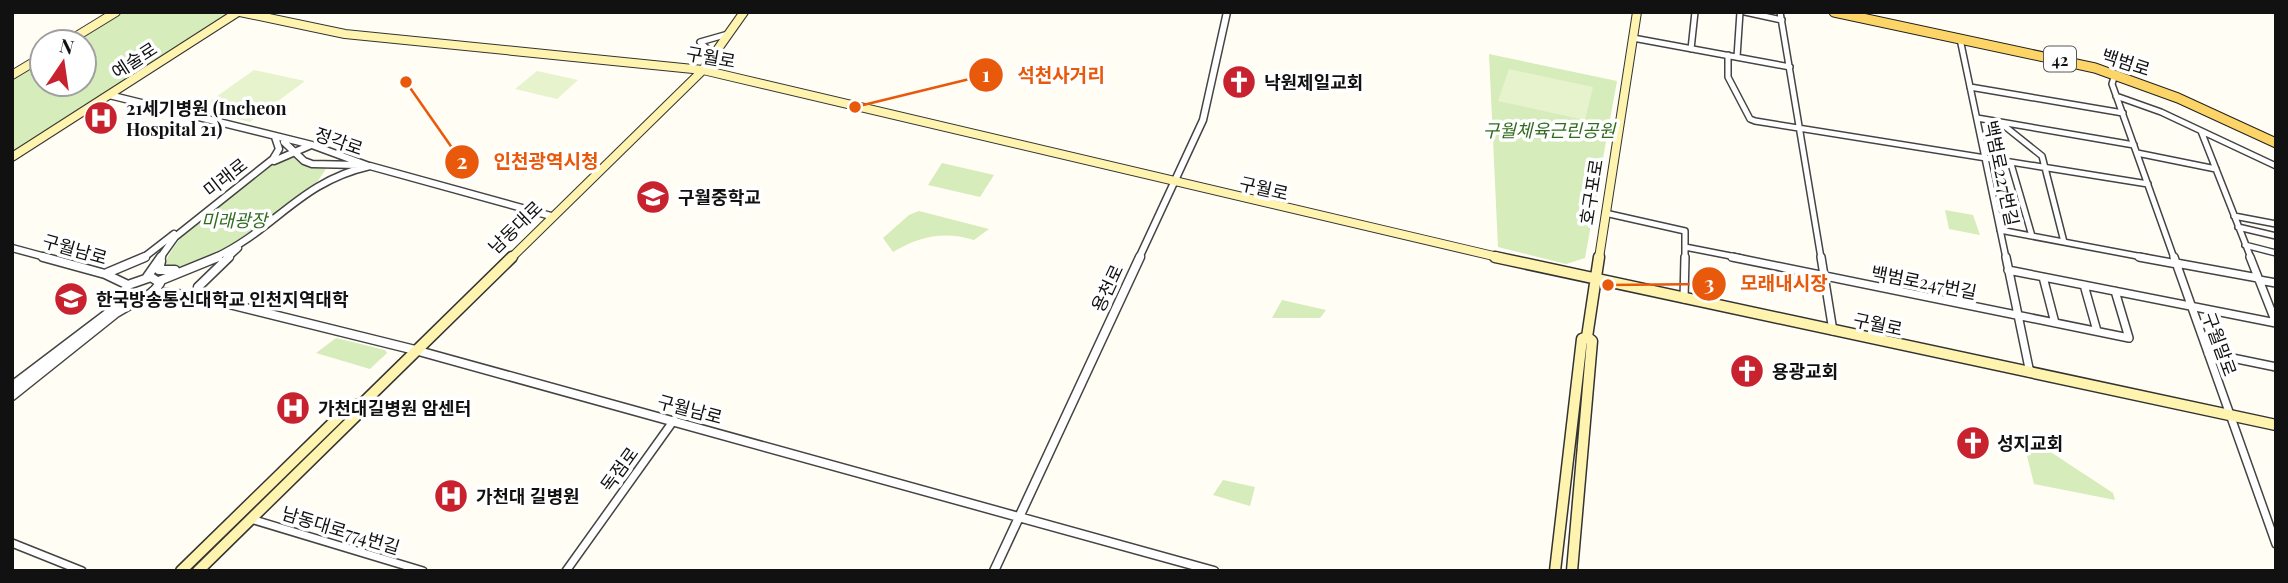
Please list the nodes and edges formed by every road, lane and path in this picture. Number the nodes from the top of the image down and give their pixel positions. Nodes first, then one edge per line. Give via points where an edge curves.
1 (116, 12) edge
2 (239, 12) edge
3 (744, 12) edge
4 (1227, 12) edge
5 (1637, 12) edge
6 (1695, 12) edge
7 (1743, 12) edge
8 (1780, 12) edge
9 (1834, 12) edge
10 (1782, 20) junction
11 (90, 28) edge
12 (730, 33) junction
13 (1633, 38) junction
14 (1960, 38) junction
15 (1691, 48) junction
16 (713, 55) junction
17 (1728, 55) junction
18 (1737, 57) junction
19 (28, 65) edge
20 (1790, 67) junction
21 (704, 69) junction
22 (2115, 74) junction
23 (12, 75) edge
24 (1970, 87) junction
25 (109, 95) junction
26 (2116, 96) junction
27 (2123, 113) junction
28 (1977, 118) junction
29 (2000, 122) junction
30 (1800, 128) junction
31 (2201, 131) junction
32 (275, 137) junction
33 (2276, 143) edge
34 (312, 145) junction
35 (2134, 145) junction
36 (295, 151) junction
37 (334, 152) junction
38 (2137, 153) junction
39 (12, 157) edge
40 (1985, 159) junction
41 (330, 163) junction
42 (267, 164) junction
43 (2011, 164) junction
44 (370, 166) junction
45 (2276, 166) edge
46 (2216, 169) junction
47 (2046, 170) junction
48 (1172, 183) junction
49 (315, 184) junction
50 (2148, 184) junction
51 (1605, 213) junction
52 (551, 216) junction
53 (2235, 218) junction
54 (2276, 223) edge
55 (187, 227) junction
56 (2238, 227) junction
57 (2000, 230) junction
58 (2032, 236) junction
59 (2276, 236) edge
60 (2064, 242) junction
61 (243, 243) junction
62 (2245, 245) junction
63 (1685, 247) junction
64 (12, 248) edge
65 (2276, 253) edge
66 (162, 255) junction
67 (2176, 264) junction
68 (193, 267) junction
69 (2008, 270) junction
70 (105, 274) junction
71 (2043, 276) junction
72 (147, 277) junction
73 (1824, 277) junction
74 (2259, 279) junction
75 (1594, 280) junction
76 (159, 281) junction
77 (2276, 283) edge
78 (128, 285) junction
79 (2084, 285) junction
80 (2115, 291) junction
81 (154, 292) junction
82 (122, 296) junction
83 (197, 296) junction
84 (140, 299) junction
85 (1684, 299) junction
86 (2192, 306) junction
87 (2018, 314) junction
88 (2055, 323) junction
89 (2276, 323) edge
90 (1833, 331) junction
91 (2097, 331) junction
92 (1587, 337) junction
93 (415, 350) junction
94 (2208, 353) junction
95 (2276, 367) edge
96 (2030, 373) junction
97 (12, 386) edge
98 (12, 396) edge
99 (364, 402) junction
100 (2231, 415) junction
101 (674, 421) junction
102 (2276, 425) edge
103 (1020, 515) junction
104 (251, 519) junction
105 (12, 543) edge
106 (2276, 544) edge
107 (82, 571) edge
108 (181, 571) edge
109 (198, 571) edge
110 (423, 571) edge
111 (566, 571) edge
112 (994, 571) edge
113 (1214, 571) edge
114 (1555, 571) edge
115 (1572, 571) edge

1 - 11 main road
2 - 21 main road, 구월로 via 345,34
2 - 25 main road, 예술로
3 - 12 main road, 남동대로
4 - 48 street, 용천로 via 1203,120
5 - 13 main road, 호구포로
6 - 15 street
7 - 10 street
7 - 18 street
8 - 10 street
9 - 14 main road, 백범로 / 42
10 - 20 street
12 - 16 main road, 남동대로
12 - 16 street via 700,42
13 - 15 street
13 - 51 main road, 호구포로
14 - 22 main road, 백범로 / 42
14 - 24 street, 백범로227번길
15 - 17 street
16 - 21 main road, 남동대로
17 - 18 street
17 - 30 street via 1728,76 1751,119
18 - 20 street
19 - 23 main road
20 - 30 street
21 - 48 main road, 구월로
21 - 52 main road, 남동대로
22 - 26 street, 구월말로
22 - 33 main road, 백범로 / 42
24 - 27 street
24 - 28 street, 백범로227번길
25 - 32 street, 정각로
25 - 39 main road, 예술로
26 - 27 street, 구월말로
26 - 31 street
27 - 35 street, 구월말로
28 - 29 street
28 - 40 street, 백범로227번길
29 - 35 street
29 - 47 street via 2038,150
30 - 40 street
30 - 73 street
31 - 45 street
31 - 46 street
32 - 34 street, 정각로
32 - 36 street, 정각로
32 - 42 street via 277,153
34 - 36 street, 미래로
34 - 37 street, 정각로
35 - 38 street, 구월말로
36 - 41 street, 정각로 via 304,163
36 - 42 street, 미래로
37 - 41 street
37 - 44 street, 정각로
38 - 46 street
38 - 50 street, 구월말로
40 - 43 street
40 - 57 street, 백범로227번길
41 - 44 street, 정각로
41 - 49 street
42 - 55 street, 미래로
43 - 47 street
43 - 58 street
44 - 49 street via 335,173
44 - 52 street
46 - 53 street
47 - 50 street
47 - 60 street
48 - 75 main road, 구월로
48 - 103 street, 용천로
49 - 61 street
50 - 67 street, 구월말로
51 - 63 street via 1685,231
51 - 75 main road, 호구포로
52 - 93 main road, 남동대로
53 - 54 street
53 - 56 street
55 - 66 street, 미래로
55 - 70 street via 142,259
56 - 59 street
56 - 62 street
57 - 58 street
57 - 69 street, 백범로227번길
58 - 60 street
60 - 67 street
61 - 68 street
61 - 83 street via 198,287
62 - 65 street
62 - 74 street
63 - 73 street, 백범로247번길
63 - 85 street
64 - 70 street, 구월남로
66 - 68 street via 159,270 163,272
66 - 72 street, 미래로
67 - 74 street
67 - 86 street, 구월말로
68 - 76 street
69 - 71 street
69 - 87 street, 백범로227번길
70 - 78 street, 구월남로
71 - 79 street
71 - 88 street
72 - 76 street
72 - 78 street
73 - 87 street, 백범로247번길
73 - 90 street
74 - 77 street
74 - 89 street
75 - 85 main road, 구월로
75 - 92 main road, 호구포로
76 - 81 street
78 - 82 street
79 - 80 street
79 - 91 street
80 - 86 street
80 - 91 street via 2129,338
81 - 83 street, 구월남로
81 - 84 street
82 - 84 street
82 - 97 street via 107,314
83 - 93 street, 구월남로
84 - 98 street
85 - 90 main road, 구월로
86 - 89 street
86 - 94 street, 구월말로
87 - 88 street
87 - 96 street, 백범로227번길
88 - 91 street
90 - 96 main road, 구월로
92 - 114 main road, 호구포로 via 1582,339 1574,385
92 - 115 main road, 호구포로 via 1592,341
93 - 99 main road, 남동대로
93 - 101 street, 구월남로
94 - 95 street
94 - 100 street, 구월말로
96 - 100 main road, 구월로
99 - 104 main road, 남동대로 via 360,412
99 - 108 main road, 남동대로 via 347,409
100 - 102 main road, 구월로
100 - 106 street, 구월말로
101 - 103 street, 구월남로
101 - 111 street, 독점로
103 - 112 street, 용천로
103 - 113 street, 구월남로
104 - 109 main road, 남동대로
104 - 110 street, 남동대로774번길
105 - 107 street

